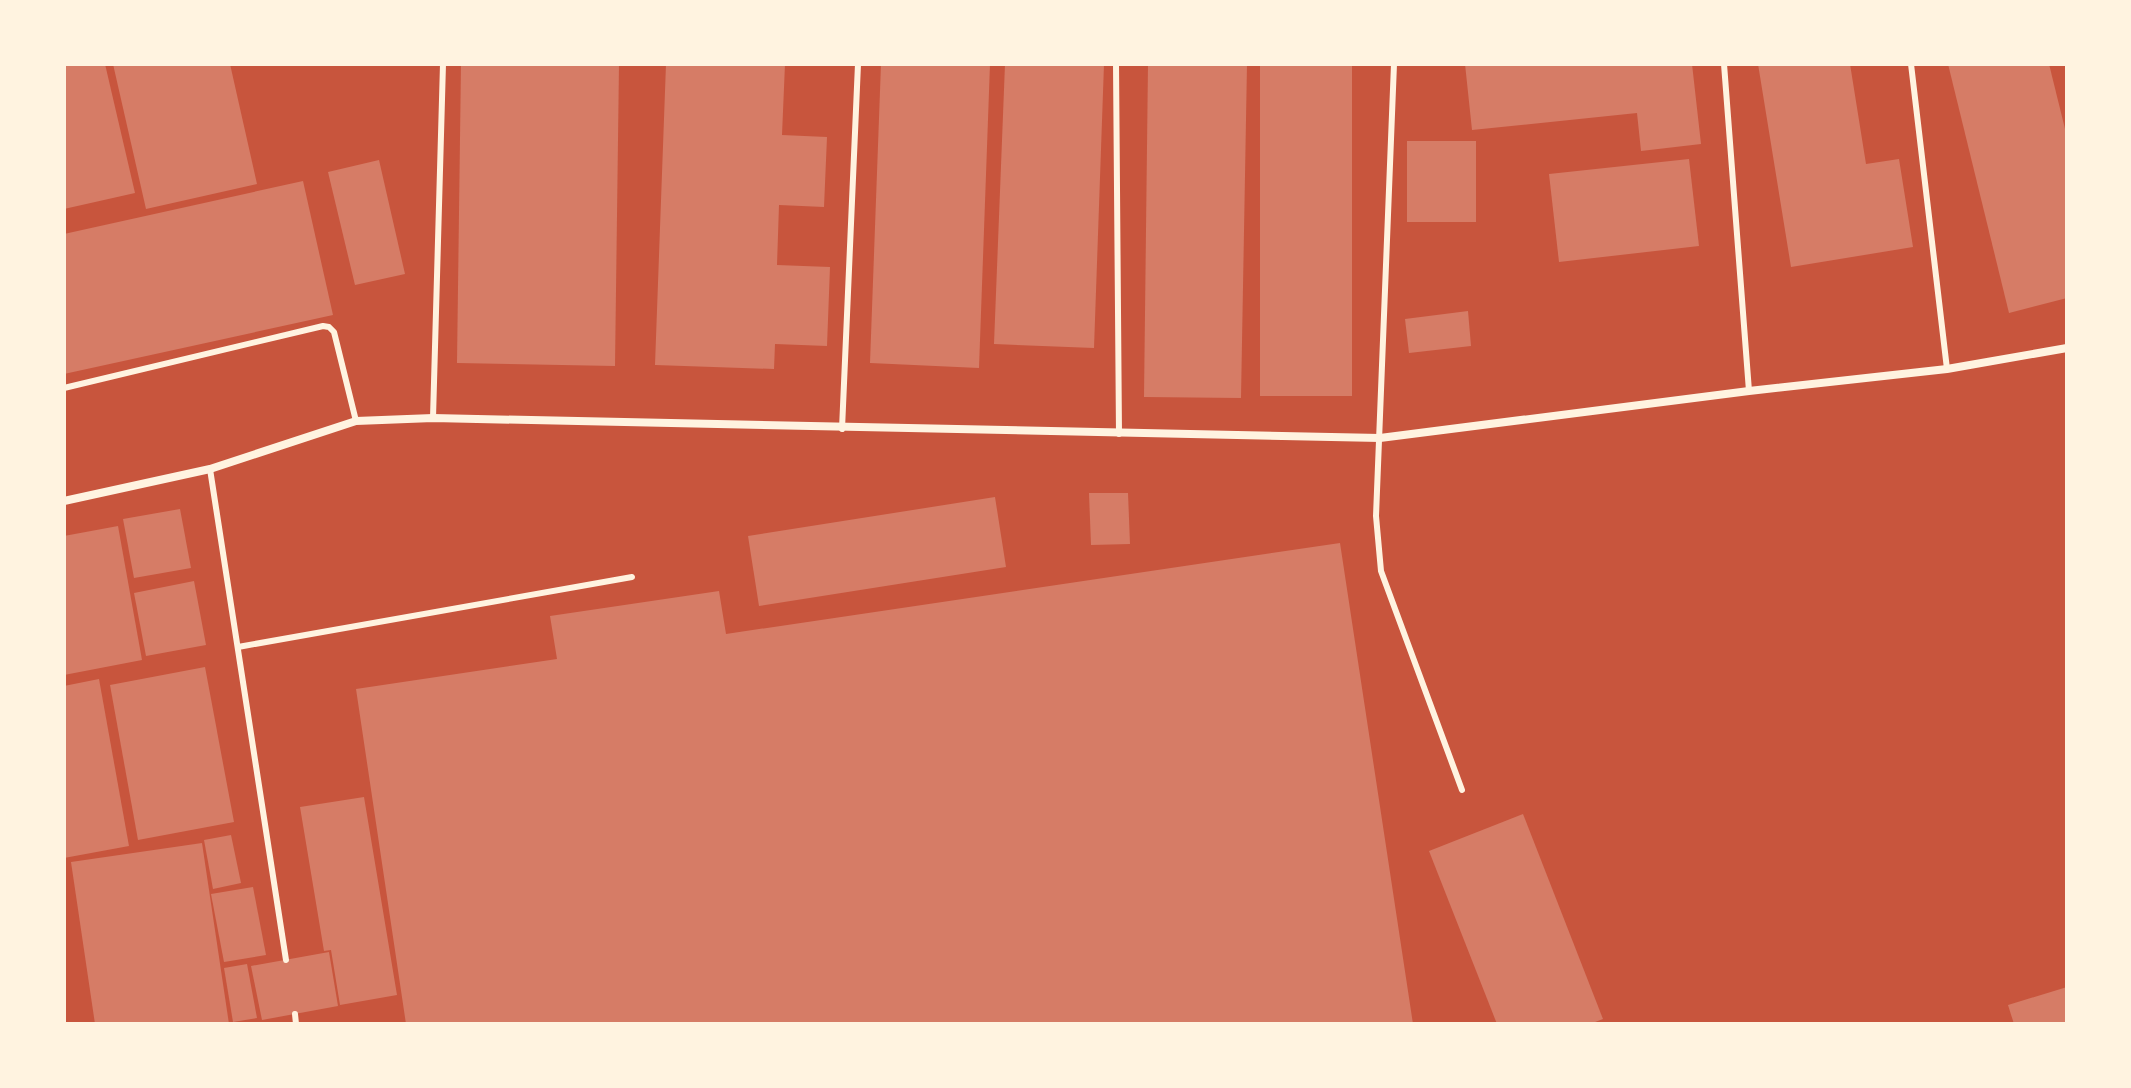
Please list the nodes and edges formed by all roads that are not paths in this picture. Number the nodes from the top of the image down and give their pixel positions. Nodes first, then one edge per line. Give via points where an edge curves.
1 (443, 64) edge
2 (858, 64) edge
3 (1116, 64) edge
4 (1394, 64) edge
5 (1724, 64) edge
6 (1911, 64) edge
7 (2067, 348) edge
8 (1947, 369) junction
9 (64, 388) edge
10 (1749, 391) junction
11 (433, 418) junction
12 (356, 421) junction
13 (842, 429) junction
14 (1119, 434) junction
15 (1380, 438) junction
16 (210, 469) junction
17 (64, 501) edge
18 (632, 577) dead end
19 (238, 647) junction
20 (1462, 790) dead end
21 (286, 960) dead end
22 (295, 1014) dead end
23 (296, 1024) edge

1 - 11 lane
2 - 13 lane
3 - 14 lane
4 - 15 lane
5 - 10 lane
6 - 8 lane
7 - 8 street
8 - 10 street
9 - 12 lane via 323,326 334,332
10 - 15 street
11 - 12 street
11 - 13 street
12 - 16 street
13 - 14 street
14 - 15 street
15 - 20 lane via 1376,516 1381,571
16 - 17 street
16 - 19 lane
18 - 19 lane
19 - 21 lane
22 - 23 lane

